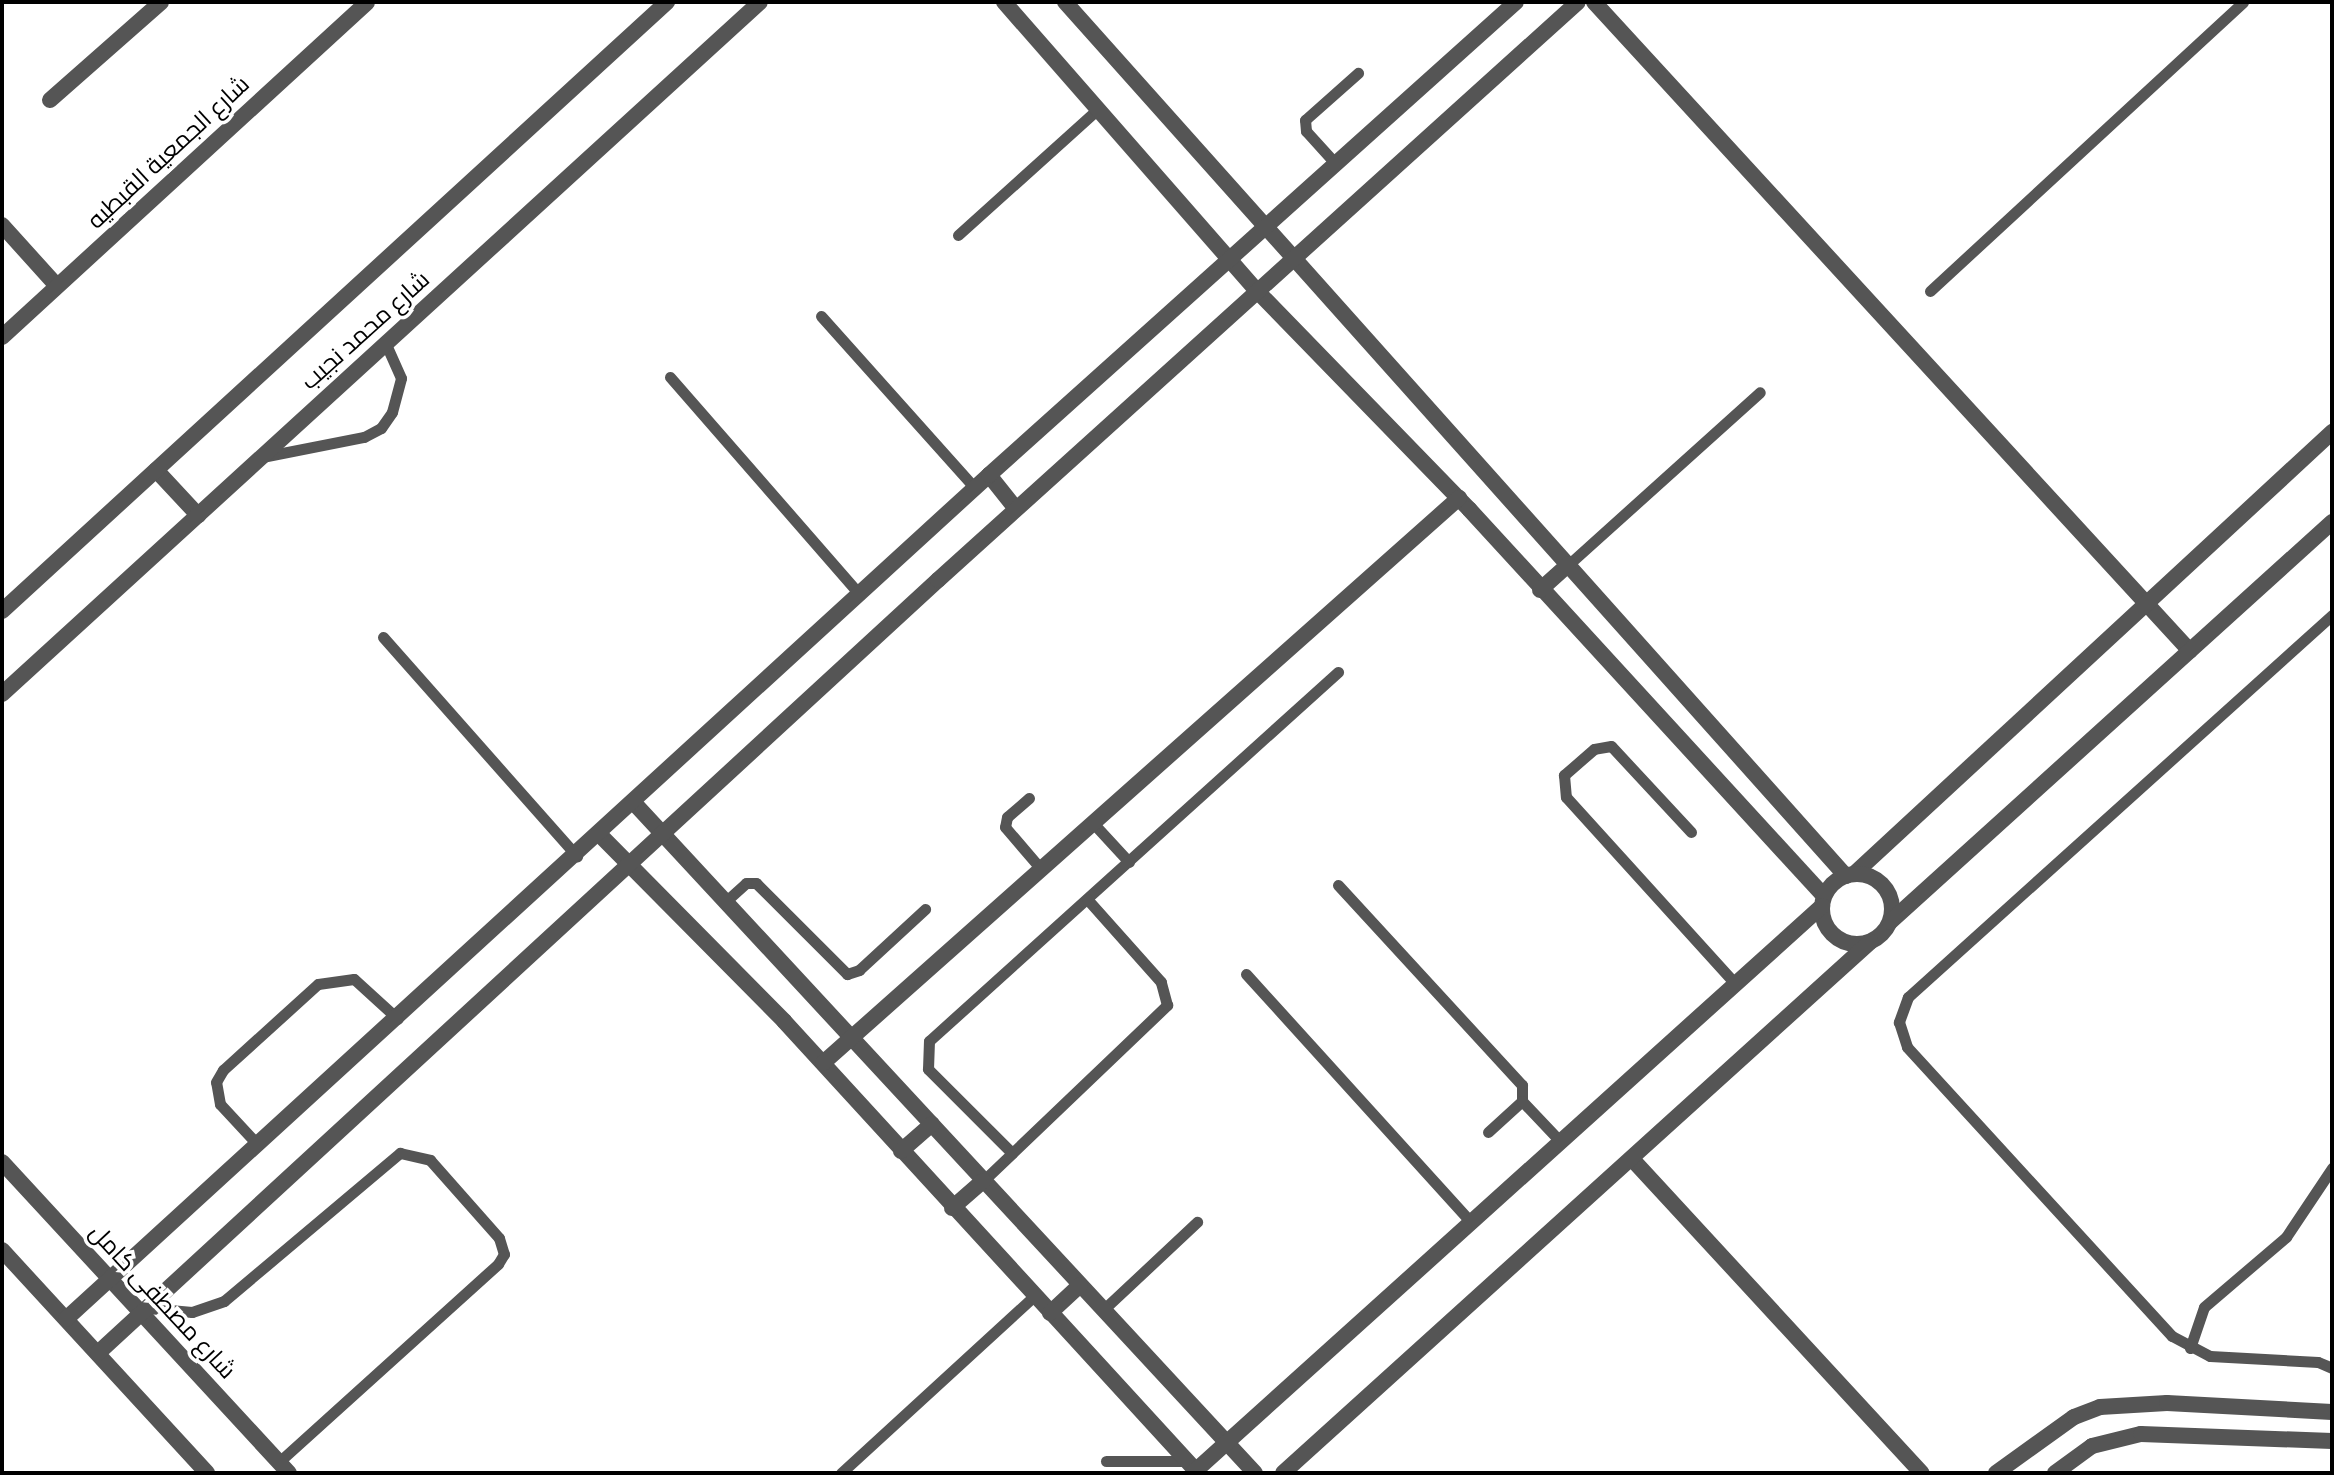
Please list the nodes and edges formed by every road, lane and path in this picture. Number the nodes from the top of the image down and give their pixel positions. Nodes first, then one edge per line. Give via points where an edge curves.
1 (161, 2) edge
2 (667, 2) edge
3 (760, 2) edge
4 (1004, 2) edge
5 (1065, 2) edge
6 (1516, 2) edge
7 (1578, 2) edge
8 (1594, 2) edge
9 (2243, 2) edge
10 (355, 6) edge
11 (1358, 73) dead end
12 (50, 100) dead end
13 (1098, 109) junction
14 (1335, 163) junction
15 (2, 225) edge
16 (1264, 226) junction
17 (958, 235) dead end
18 (1229, 260) junction
19 (1295, 262) junction
20 (57, 286) junction
21 (1930, 291) dead end
22 (1258, 292) junction
23 (821, 316) dead end
24 (2, 337) edge
25 (386, 344) junction
26 (670, 377) dead end
27 (1760, 392) dead end
28 (2332, 432) edge
29 (262, 457) junction
30 (156, 470) junction
31 (989, 475) junction
32 (975, 488) junction
33 (1459, 498) junction
34 (1016, 509) junction
35 (198, 515) junction
36 (2332, 522) edge
37 (1568, 565) junction
38 (1540, 590) junction
39 (860, 595) junction
40 (2145, 603) junction
41 (2, 611) edge
42 (2332, 615) edge
43 (383, 637) dead end
44 (2190, 651) junction
45 (1338, 672) dead end
46 (2, 694) edge
47 (1029, 798) dead end
48 (635, 804) junction
49 (1093, 823) junction
50 (1691, 832) dead end
51 (600, 835) junction
52 (664, 835) junction
53 (577, 856) junction
54 (1129, 862) junction
55 (633, 864) junction
56 (1041, 869) junction
57 (1850, 874) junction
58 (1338, 885) dead end
59 (1087, 899) junction
60 (1823, 901) junction
61 (725, 902) junction
62 (925, 909) dead end
63 (1890, 922) junction
64 (1870, 942) junction
65 (1246, 974) dead end
66 (1734, 982) junction
67 (398, 1019) junction
68 (852, 1038) junction
69 (823, 1063) junction
70 (1522, 1101) junction
71 (932, 1124) junction
72 (1488, 1132) dead end
73 (1559, 1140) junction
74 (258, 1145) junction
75 (901, 1151) junction
76 (1012, 1153) junction
77 (1632, 1159) junction
78 (2, 1162) edge
79 (2332, 1168) edge
80 (983, 1181) junction
81 (952, 1208) junction
82 (1470, 1221) junction
83 (1197, 1222) dead end
84 (2, 1250) edge
85 (110, 1279) junction
86 (1080, 1285) junction
87 (1034, 1296) junction
88 (145, 1310) junction
89 (1103, 1310) junction
90 (1050, 1313) junction
91 (66, 1319) junction
92 (2190, 1348) junction
93 (98, 1353) junction
94 (2332, 1368) edge
95 (2332, 1412) edge
96 (2332, 1441) edge
97 (1227, 1443) junction
98 (1106, 1461) dead end
99 (284, 1467) edge
100 (1193, 1470) edge
101 (207, 1473) edge
102 (841, 1473) edge
103 (1255, 1473) edge
104 (1283, 1473) edge
105 (1922, 1473) edge
106 (1996, 1473) edge
107 (2055, 1473) edge

1 - 12 street
2 - 30 street, شارع محمد نجيب
3 - 25 street, شارع محمد نجيب
4 - 13 street
5 - 16 street
6 - 14 street
7 - 19 street
8 - 40 street
9 - 21 lane
10 - 20 street, شارع الجمعية القبطيه
11 - 14 lane via 1305,120 1306,131
13 - 17 lane
13 - 18 street
14 - 16 street
15 - 20 street
16 - 18 street
16 - 19 street
18 - 22 street
18 - 31 street
19 - 22 street
19 - 37 street
20 - 24 street, شارع الجمعية القبطيه
22 - 33 street
22 - 34 street
23 - 32 lane
25 - 29 street, شارع محمد نجيب
25 - 29 lane via 401,378 392,412 381,428 364,437
26 - 39 lane
27 - 37 lane
28 - 40 street
29 - 35 street, شارع محمد نجيب
30 - 35 street
30 - 41 street, شارع محمد نجيب
31 - 32 street
31 - 34 street
32 - 39 street
33 - 38 street
33 - 49 street
34 - 52 street
35 - 46 street, شارع محمد نجيب
36 - 44 street
37 - 38 street
37 - 57 street
38 - 60 street
39 - 48 street
40 - 44 street
40 - 57 street
42 - 92 lane via 1901,1009 1900,1035 1907,1047 2156,1321
43 - 53 lane
44 - 63 street
45 - 54 lane
47 - 56 lane via 1007,817 1005,827
48 - 51 street
48 - 52 street
49 - 54 lane
49 - 56 street
50 - 66 lane via 1611,746 1594,749 1564,775 1566,797
51 - 53 street
51 - 55 street
52 - 55 street
52 - 61 street
53 - 67 street
54 - 59 lane
55 - 69 street
55 - 88 street
56 - 68 street
57 - 60 street
57 - 63 street via 1883,884 1892,902
58 - 70 lane via 1522,1085
59 - 76 lane via 1161,982 1167,1005
59 - 76 lane via 926,1048 928,1069
60 - 64 street via 1832,934 1850,943
60 - 66 street
61 - 62 lane via 746,883 756,883 847,974 859,970
61 - 68 street
63 - 64 street
64 - 77 street
65 - 82 lane
66 - 73 street
67 - 74 street
67 - 74 lane via 354,979 329,979 307,993 216,1082 220,1104
68 - 69 street
68 - 71 street
69 - 75 street
70 - 72 lane
70 - 73 lane
71 - 75 street
71 - 80 street
73 - 82 street
74 - 85 street
75 - 81 street
76 - 80 lane
77 - 104 street
77 - 105 street
78 - 85 street, شارع مصطفى كامل
79 - 92 lane via 2286,1237 2204,1307
80 - 81 street
80 - 86 street
81 - 87 street
82 - 97 street
83 - 89 lane
84 - 91 street
85 - 88 street, شارع مصطفى كامل
85 - 91 street
86 - 89 street
86 - 90 street
87 - 90 street
87 - 102 lane
88 - 93 street
88 - 99 street, شارع مصطفى كامل
88 - 99 lane via 192,1312 224,1301 400,1153 430,1160 499,1238 504,1254
89 - 97 street
90 - 100 street
91 - 93 street
92 - 94 lane via 2231,1360 2318,1362
93 - 101 street
95 - 106 street via 2167,1403 2100,1407 2074,1417
96 - 107 street via 2141,1434 2092,1446
97 - 100 street
97 - 103 street
98 - 100 lane

